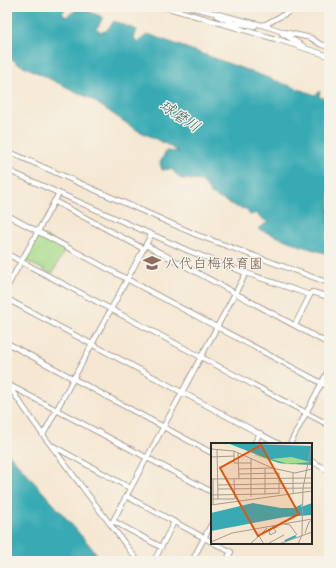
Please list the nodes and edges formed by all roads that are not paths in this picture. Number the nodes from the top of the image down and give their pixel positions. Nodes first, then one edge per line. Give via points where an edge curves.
1 (165, 7) edge
2 (190, 7) edge
3 (199, 7) edge
4 (280, 7) edge
5 (298, 7) edge
6 (205, 10) junction
7 (289, 11) junction
8 (233, 25) junction
9 (262, 25) junction
10 (276, 30) junction
11 (329, 47) edge
12 (306, 48) junction
13 (329, 56) edge
14 (7, 151) edge
15 (7, 170) edge
16 (59, 193) junction
17 (54, 201) junction
18 (7, 215) edge
19 (37, 231) junction
20 (151, 235) junction
21 (145, 247) junction
22 (7, 254) edge
23 (20, 261) junction
24 (246, 273) junction
25 (127, 279) junction
26 (329, 283) edge
27 (7, 287) edge
28 (236, 293) junction
29 (310, 295) junction
30 (329, 297) edge
31 (7, 299) edge
32 (111, 310) junction
33 (295, 325) junction
34 (217, 327) junction
35 (7, 343) edge
36 (92, 344) junction
37 (329, 344) edge
38 (201, 357) junction
39 (329, 369) edge
40 (74, 379) junction
41 (322, 383) junction
42 (7, 384) edge
43 (329, 387) edge
44 (182, 392) junction
45 (57, 409) junction
46 (306, 413) junction
47 (329, 425) edge
48 (164, 427) junction
49 (260, 434) junction
50 (43, 435) junction
51 (255, 443) edge
52 (277, 443) edge
53 (291, 443) edge
54 (51, 445) junction
55 (211, 452) edge
56 (147, 457) junction
57 (312, 462) edge
58 (329, 471) edge
59 (130, 488) junction
60 (211, 491) edge
61 (126, 496) junction
62 (174, 522) junction
63 (112, 523) junction
64 (211, 525) edge
65 (204, 538) junction
66 (211, 541) edge
67 (216, 544) edge
68 (161, 547) junction
69 (138, 561) edge
70 (154, 561) edge
71 (192, 561) edge
72 (226, 561) edge

1 - 8 street
2 - 6 street
3 - 6 street
4 - 7 street
5 - 7 street
6 - 8 street
6 - 9 street
7 - 9 street
8 - 9 street
8 - 12 street
9 - 10 street
10 - 11 street via 311,38
10 - 12 street
12 - 13 street
14 - 26 street via 197,235
15 - 16 street
16 - 17 street
16 - 20 street
17 - 19 street
17 - 21 street
18 - 19 street
19 - 23 street
19 - 25 street
20 - 21 street
20 - 24 street
21 - 25 street
21 - 28 street
22 - 23 street
23 - 27 street
23 - 32 street
24 - 28 street
24 - 29 street
25 - 32 street
25 - 34 street
28 - 33 street
28 - 34 street
29 - 30 street via 312,292
29 - 33 street
31 - 36 street
32 - 36 street
32 - 38 street
33 - 37 street
34 - 38 street
34 - 41 street
35 - 40 street
36 - 40 street
36 - 44 street
38 - 44 street
38 - 46 street
39 - 41 street
40 - 45 street
40 - 48 street
41 - 43 street
41 - 46 street
42 - 45 street
42 - 50 street
44 - 48 street
44 - 49 street
45 - 50 street
45 - 56 street
46 - 47 street
46 - 53 street
48 - 55 street
48 - 56 street
49 - 51 street
49 - 52 street
50 - 54 street
54 - 59 street
54 - 63 street
56 - 59 street
56 - 60 street
57 - 58 street
59 - 61 street
61 - 62 street
61 - 63 street
62 - 65 street
62 - 68 street
63 - 68 street
63 - 69 street
64 - 65 street
65 - 66 street
65 - 71 street
67 - 72 street via 230,552
68 - 70 street

